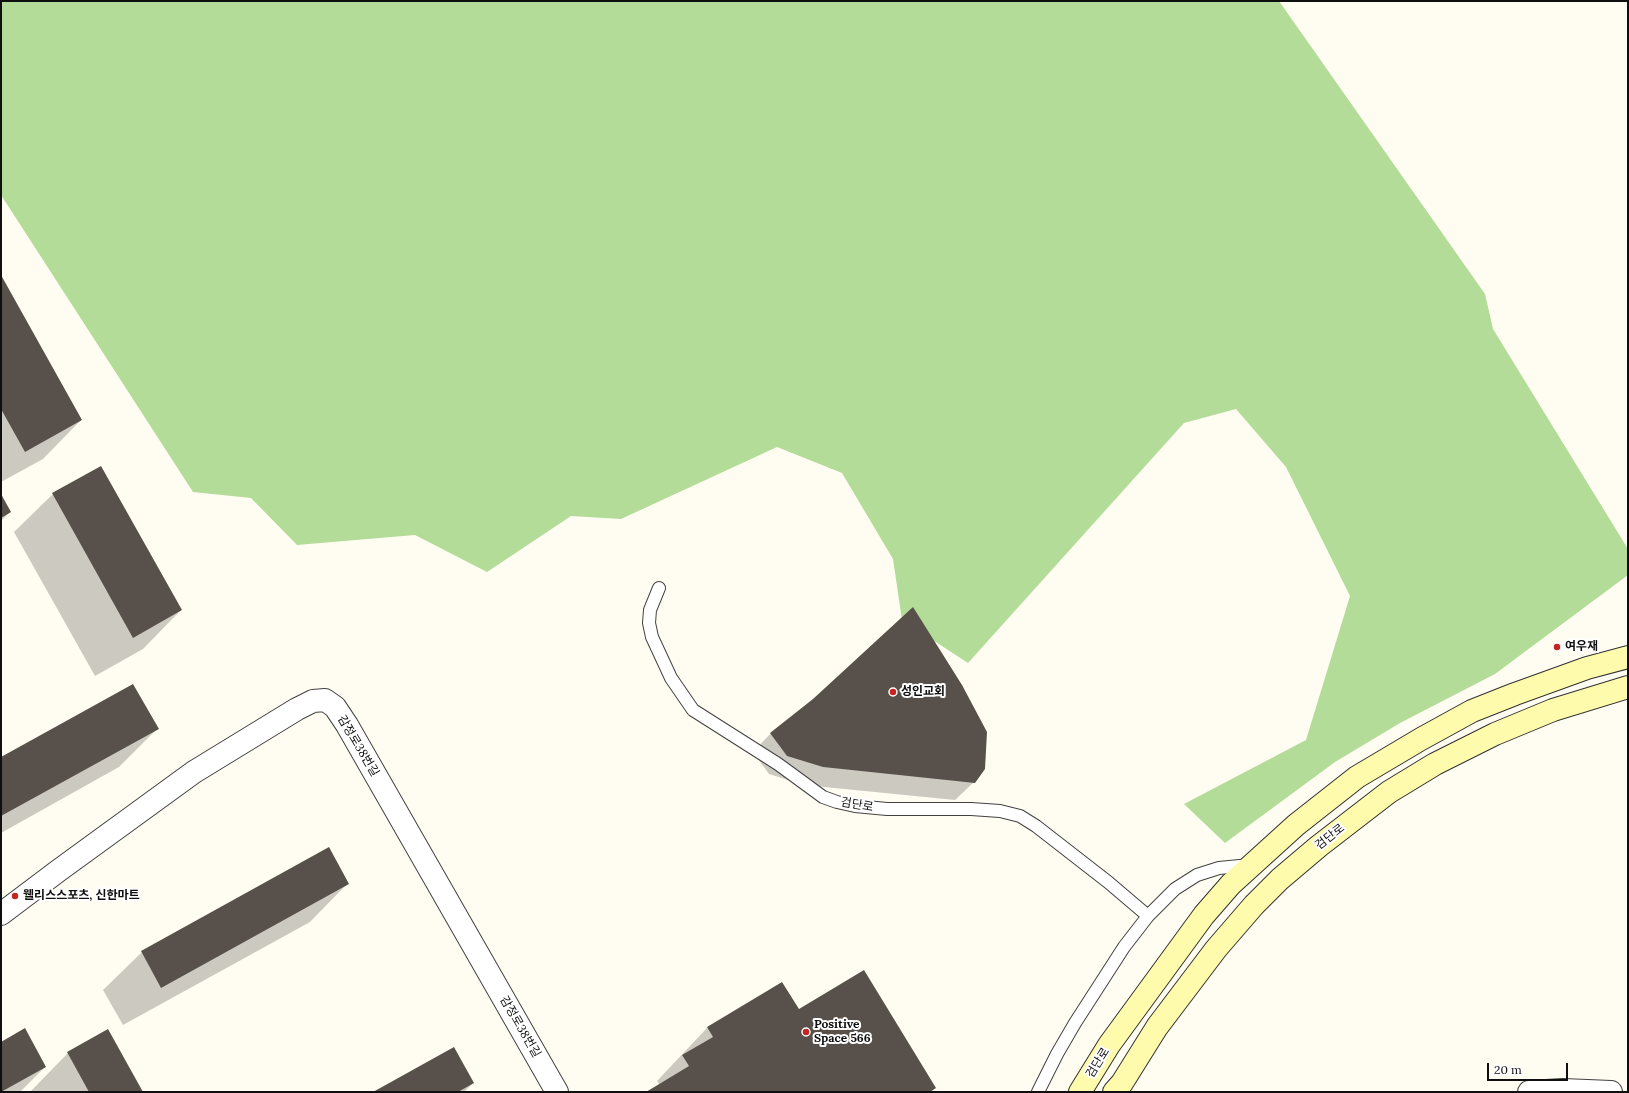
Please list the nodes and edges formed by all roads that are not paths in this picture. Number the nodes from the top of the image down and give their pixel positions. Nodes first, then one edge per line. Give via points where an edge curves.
1 (659, 588) dead end
2 (1628, 658) edge
3 (1628, 687) edge
4 (1252, 865) junction
5 (1, 914) edge
6 (1148, 916) junction
7 (1118, 1089) edge
8 (557, 1092) edge
9 (1038, 1092) edge
10 (1080, 1092) edge
11 (1529, 1092) edge
12 (1611, 1092) edge

1 - 6 lane, 검단로 via 648,623 671,678 693,710 778,764 823,797 837,802 887,809 1000,811 1020,816 1108,882
2 - 4 street, 검단로 via 1587,668 1515,694 1472,711 1421,738 1357,777 1296,825
3 - 7 street, 검단로 via 1553,710 1448,757 1389,792 1319,846 1254,905 1216,949 1157,1027
4 - 6 lane via 1219,868 1198,874 1175,889
4 - 10 street, 검단로 via 1204,915 1109,1045
5 - 8 street, 감정로38번길 via 194,772 298,708 313,701 325,700 347,725
6 - 9 lane via 1124,947 1075,1023
11 - 12 street

